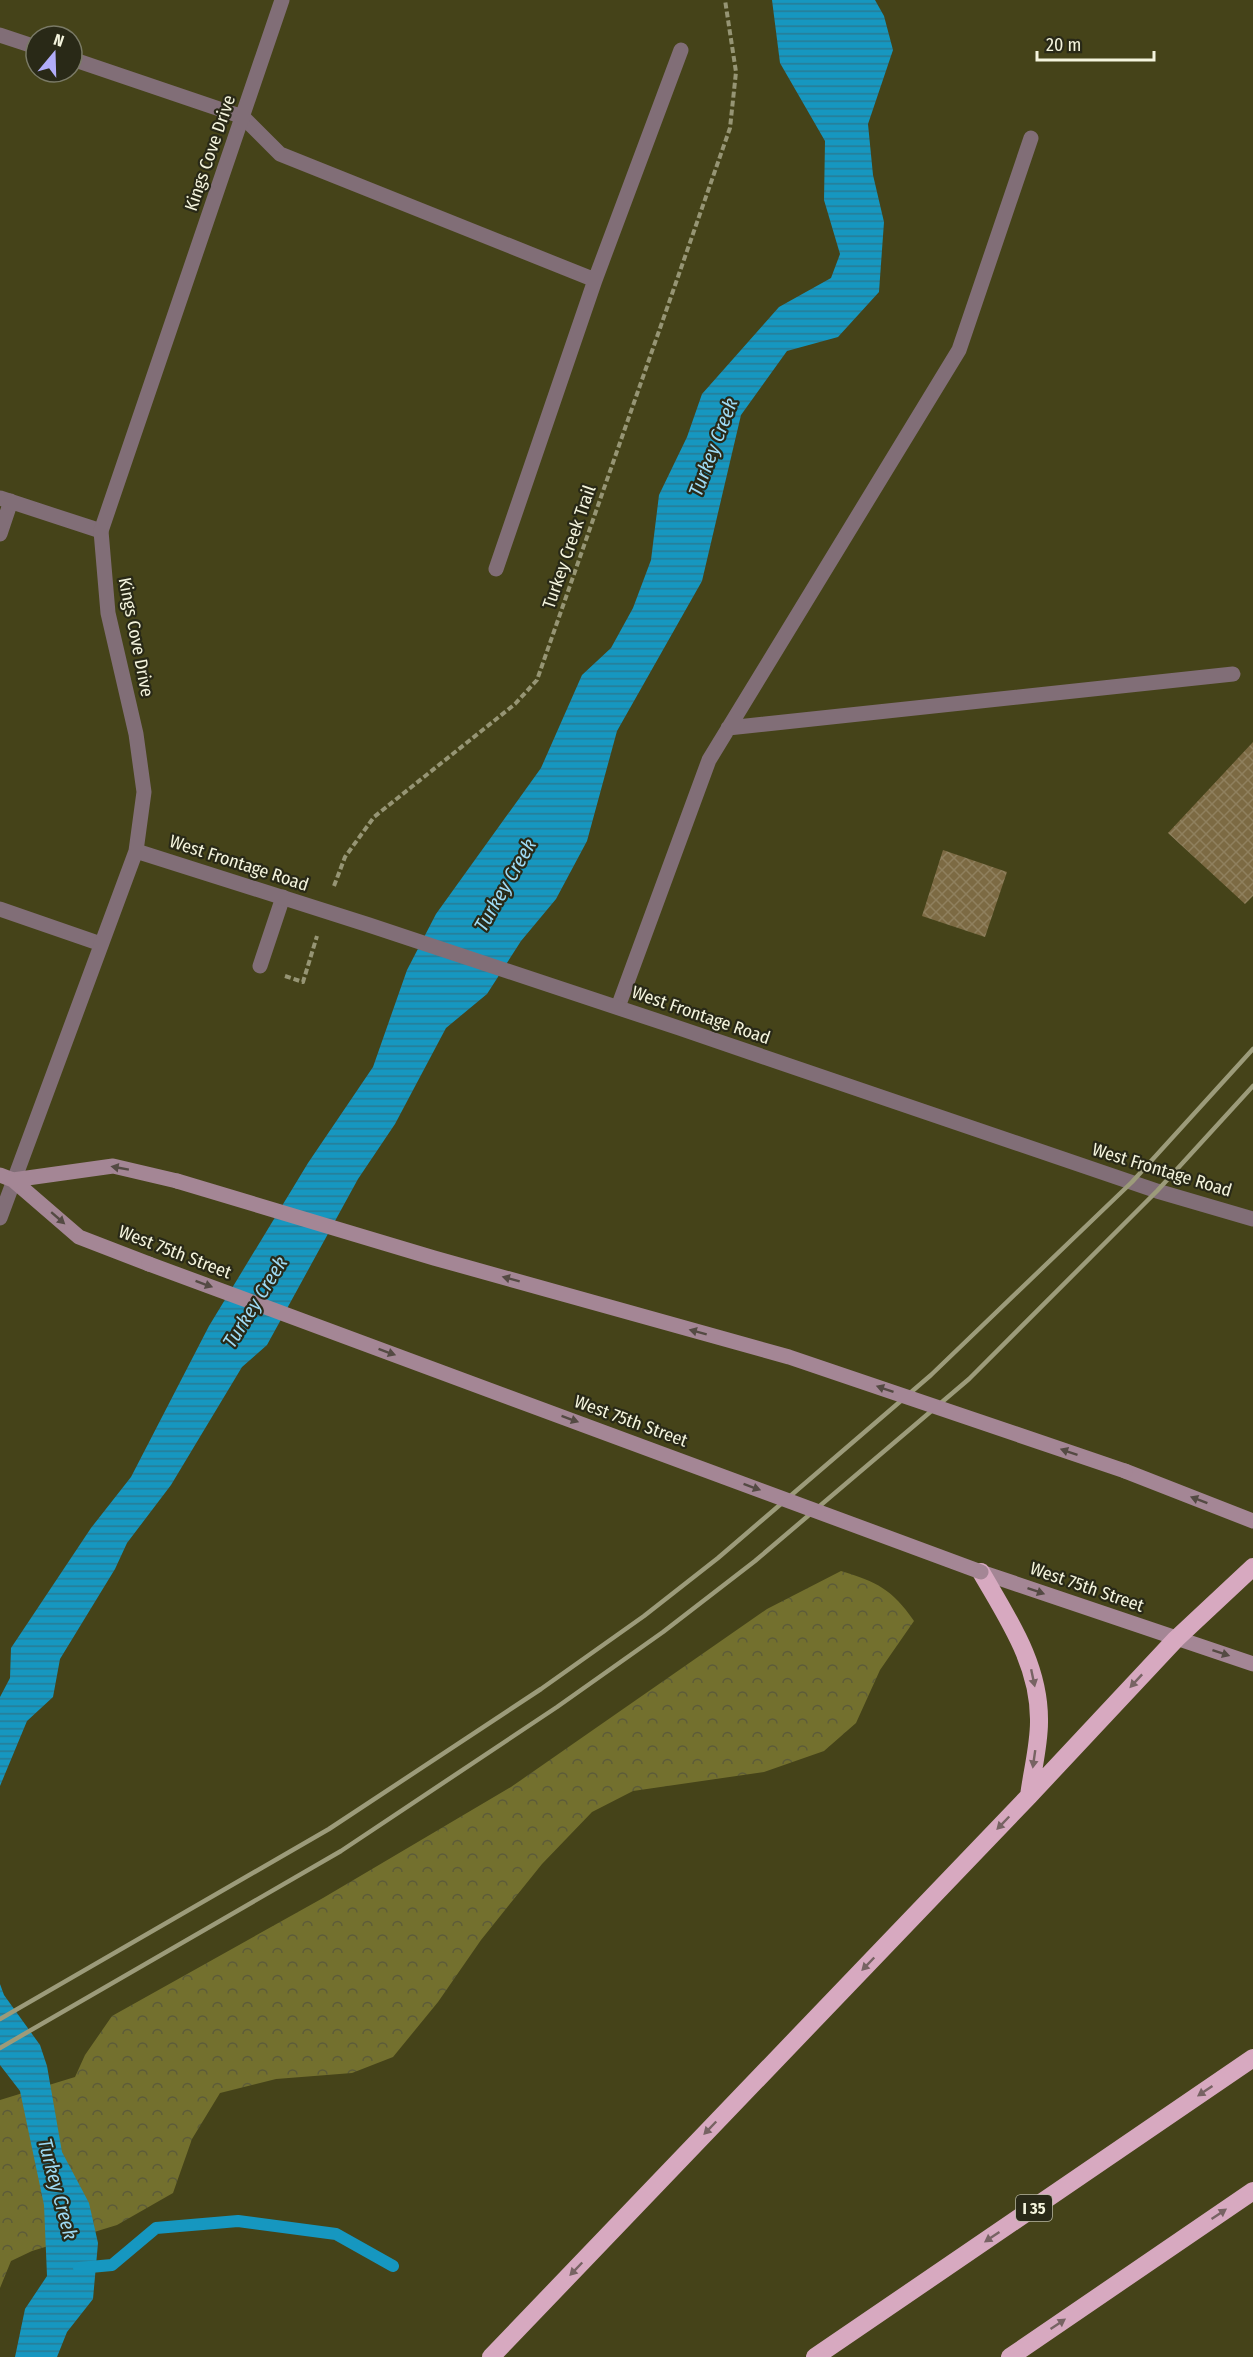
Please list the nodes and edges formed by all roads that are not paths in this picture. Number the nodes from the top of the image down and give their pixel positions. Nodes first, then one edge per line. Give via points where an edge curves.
1 (282, 0) edge
2 (0, 35) edge
3 (24, 43) edge
4 (681, 50) dead end
5 (84, 63) edge
6 (243, 117) junction
7 (1031, 138) dead end
8 (595, 279) junction
9 (5, 500) edge
10 (100, 531) junction
11 (0, 534) edge
12 (496, 569) dead end
13 (1233, 674) dead end
14 (728, 728) junction
15 (136, 850) junction
16 (283, 897) junction
17 (0, 909) edge
18 (101, 944) junction
19 (260, 966) road end
20 (618, 1008) junction
21 (7, 1178) edge
22 (0, 1218) edge
23 (1253, 1219) edge
24 (1253, 1521) edge
25 (1253, 1567) edge
26 (981, 1572) junction
27 (1176, 1638) junction
28 (1253, 1664) edge
29 (1029, 1796) junction
30 (1253, 2058) edge
31 (1253, 2191) edge
32 (491, 2357) edge
33 (815, 2357) edge
34 (1010, 2357) edge

1 - 6 street, Kings Cove Drive
2 - 3 street
4 - 8 street
5 - 6 street
6 - 8 street via 280,154
6 - 10 street, Kings Cove Drive
7 - 14 street via 959,350
8 - 12 street
9 - 10 street
9 - 11 street
10 - 15 street, Kings Cove Drive via 108,613 136,734 144,792
13 - 14 street
14 - 20 street via 709,760
15 - 16 street, West Frontage Road
15 - 18 street, Kings Cove Drive
16 - 19 street
16 - 20 street, West Frontage Road
17 - 18 street
18 - 21 street, Kings Cove Drive
20 - 23 street, West Frontage Road via 1157,1191
21 - 22 street, Kings Cove Drive
24 -> 21 main road, bridge via 1125,1471 789,1357 177,1181 113,1166
21 -> 26 main road, West 75th Street, bridge via 79,1237
25 - 27 highway
26 -> 27 main road, West 75th Street
26 -> 29 highway via 1018,1636 1031,1669 1039,1723
27 -> 28 main road, West 75th Street
27 -> 29 highway
29 -> 32 highway
30 -> 33 highway, I 35
34 -> 31 highway

